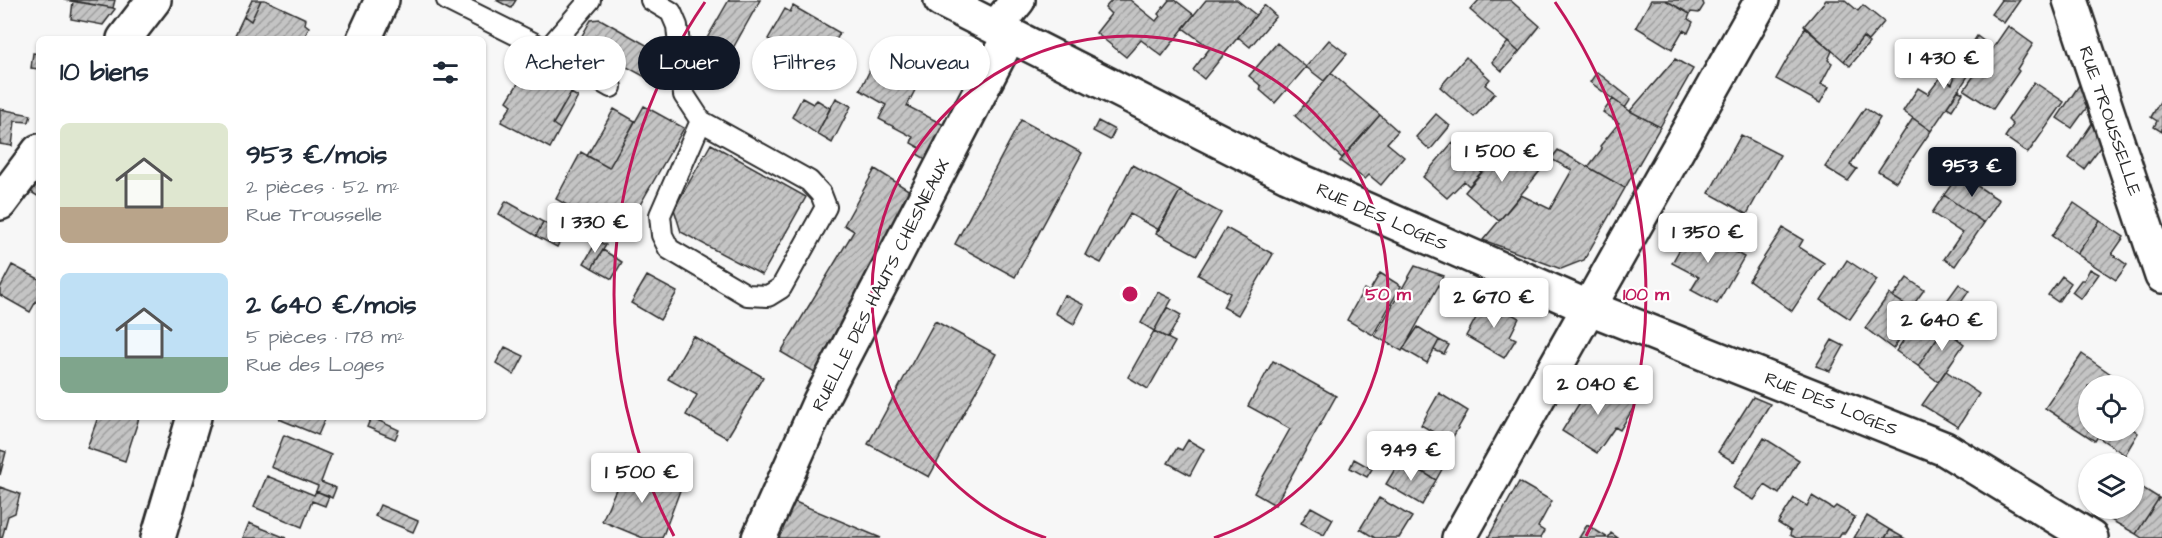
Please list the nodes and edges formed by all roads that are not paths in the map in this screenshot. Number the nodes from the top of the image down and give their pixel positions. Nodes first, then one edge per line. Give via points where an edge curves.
1 (154, 0) edge
2 (382, 0) edge
3 (447, 0) edge
4 (591, 0) edge
5 (651, 0) edge
6 (941, 0) edge
7 (1018, 0) edge
8 (1761, 0) edge
9 (2070, 0) edge
10 (1002, 32) junction
11 (126, 36) edge
12 (365, 36) edge
13 (519, 36) edge
14 (559, 36) edge
15 (701, 121) junction
16 (36, 155) edge
17 (0, 203) edge
18 (2162, 276) edge
19 (1590, 308) junction
20 (193, 420) edge
21 (158, 538) edge
22 (759, 538) edge
23 (1459, 538) edge
24 (2091, 538) edge

1 - 11 street
2 - 12 street
3 - 13 lane
4 - 14 lane
5 - 15 lane via 671,12 677,26 684,95
6 - 10 street, RUE DES LOGES
7 - 10 street, RUELLE DES HAUTS CHESNEAUX
8 - 19 street
9 - 18 street, RUE TROUSSELLE
10 - 19 street, RUE DES LOGES via 1287,175
10 - 22 street, RUELLE DES HAUTS CHESNEAUX via 820,401
15 - 15 lane via 809,181 826,207 781,288 768,296 747,295 669,249 662,235 660,215
16 - 17 street
19 - 23 street
19 - 24 street, RUE DES LOGES via 1945,449
20 - 21 street

